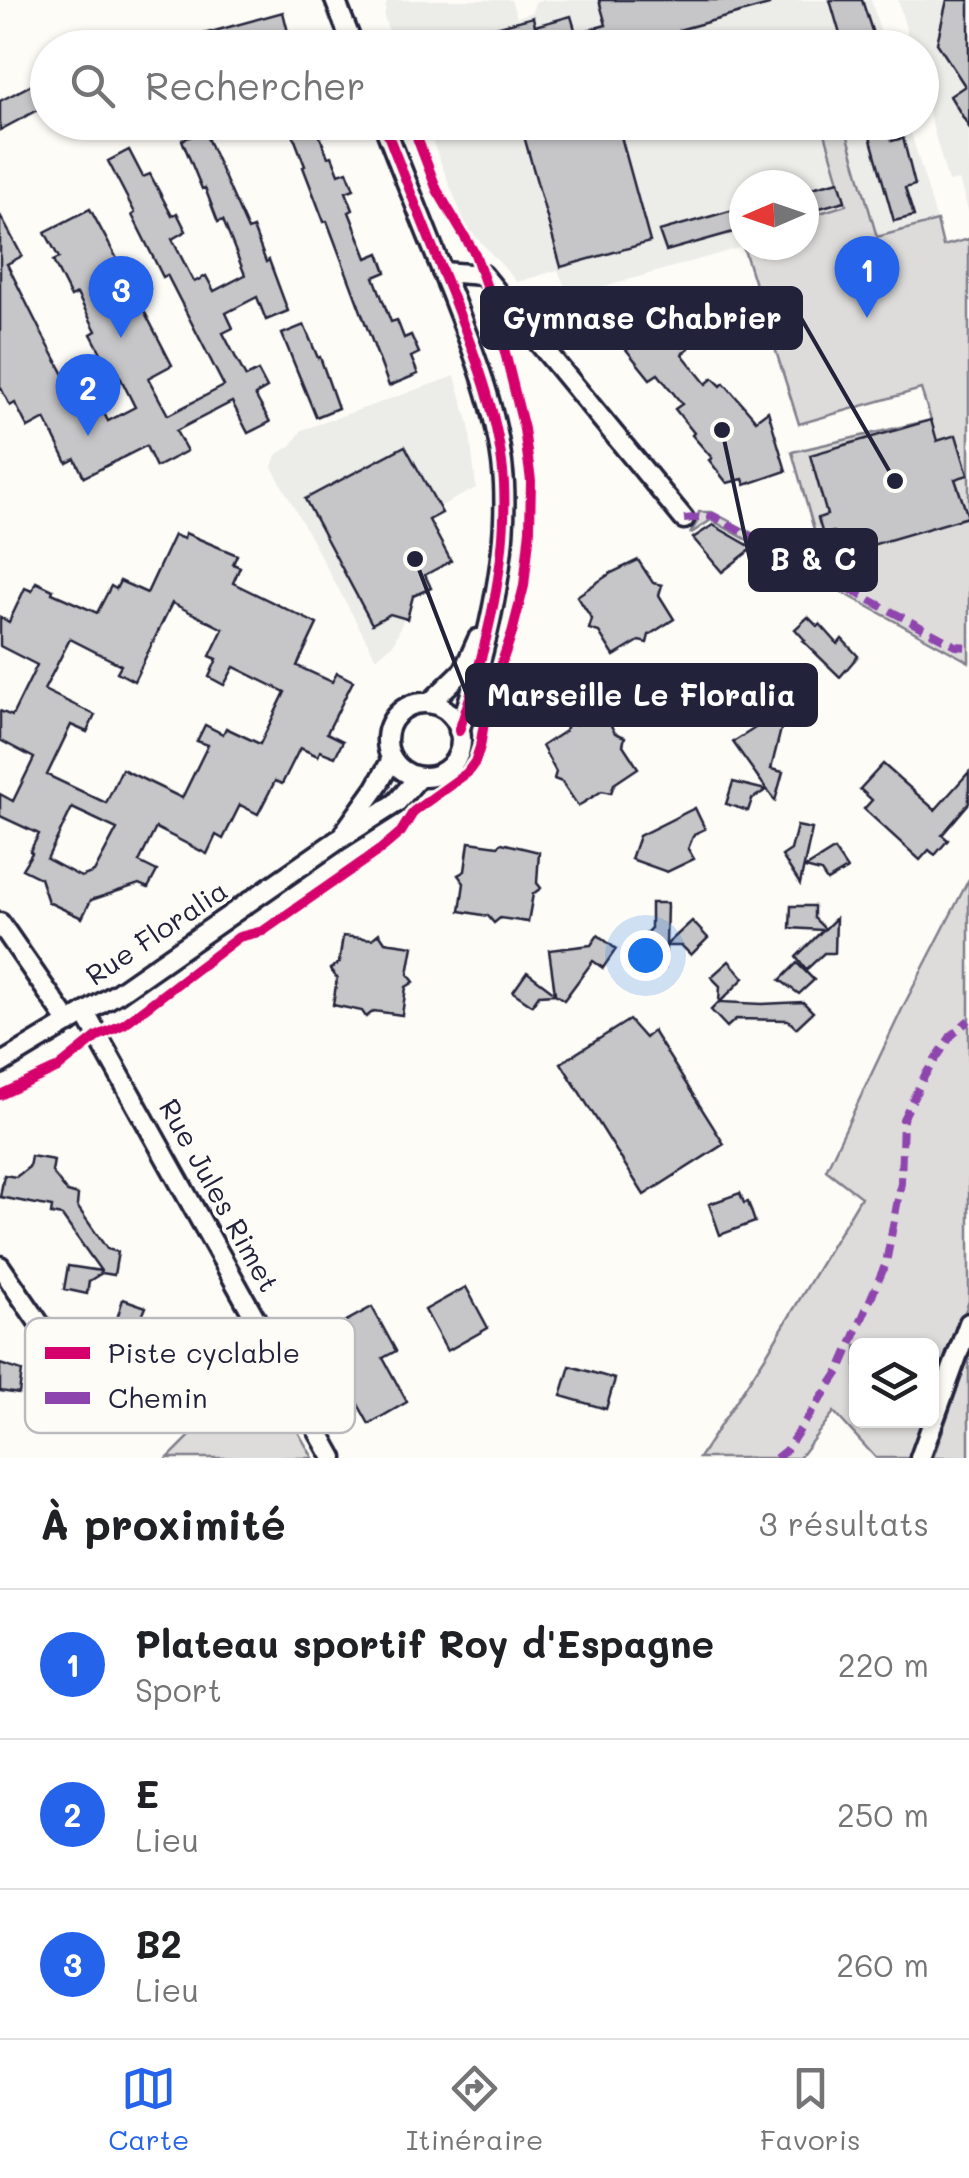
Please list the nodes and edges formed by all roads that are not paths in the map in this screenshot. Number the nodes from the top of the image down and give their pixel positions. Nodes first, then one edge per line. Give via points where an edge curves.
1 (335, 0) edge
2 (346, 0) edge
3 (346, 26) junction
4 (347, 30) edge
5 (390, 140) edge
6 (442, 272) junction
7 (684, 518) dead end
8 (492, 606) junction
9 (430, 703) junction
10 (460, 731) junction
11 (392, 759) junction
12 (419, 777) junction
13 (338, 840) junction
14 (0, 922) edge
15 (77, 1018) junction
16 (0, 1064) edge
17 (0, 1266) edge
18 (36, 1318) edge
19 (252, 1318) edge
20 (969, 1323) edge
21 (318, 1433) edge
22 (333, 1458) edge
23 (920, 1458) edge

1 - 3 street
2 - 3 street
3 - 4 street
5 - 6 street
6 - 7 street via 483,275
6 - 8 street via 496,428 504,523
8 - 9 street via 464,670
8 - 10 street
9 - 10 street via 454,718
9 - 11 street via 410,705 392,721
10 - 12 street via 452,764
11 - 12 street
11 - 13 street, Rue Floralia
12 - 13 street, Rue Floralia via 396,803
13 - 15 street, Rue Floralia
14 - 15 street, Rue Jules Rimet
15 - 16 street, Rue Floralia
15 - 19 street, Rue Jules Rimet
17 - 18 street
20 - 23 street
21 - 22 street, Rue Jules Rimet

